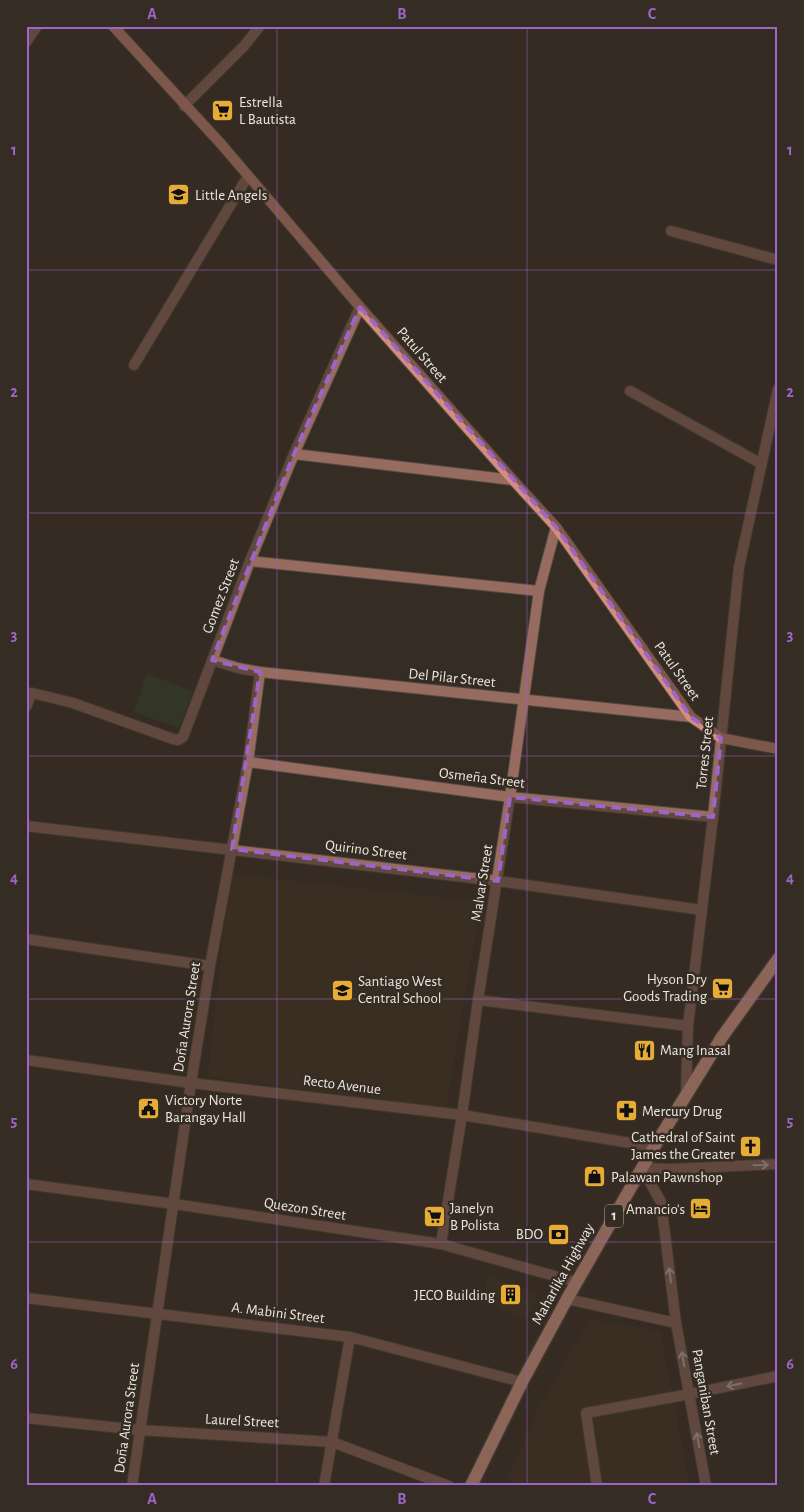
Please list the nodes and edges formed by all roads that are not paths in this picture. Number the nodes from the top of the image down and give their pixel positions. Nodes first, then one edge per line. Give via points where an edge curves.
1 (37, 26) edge
2 (113, 26) edge
3 (260, 26) edge
4 (26, 42) edge
5 (184, 106) junction
6 (248, 176) junction
7 (671, 231) dead end
8 (778, 260) edge
9 (360, 307) junction
10 (134, 365) dead end
11 (778, 390) edge
12 (630, 391) dead end
13 (294, 454) junction
14 (760, 463) junction
15 (512, 480) junction
16 (556, 527) junction
17 (250, 561) junction
18 (539, 591) junction
19 (212, 660) junction
20 (260, 672) junction
21 (524, 700) junction
22 (26, 707) edge
23 (691, 717) junction
24 (721, 738) junction
25 (778, 749) edge
26 (248, 762) junction
27 (510, 798) junction
28 (713, 818) junction
29 (26, 826) edge
30 (232, 849) junction
31 (498, 881) junction
32 (702, 910) junction
33 (26, 939) edge
34 (776, 962) edge
35 (210, 966) junction
36 (478, 1000) junction
37 (688, 1026) junction
38 (26, 1060) edge
39 (191, 1083) junction
40 (686, 1093) junction
41 (462, 1115) junction
42 (654, 1147) junction
43 (778, 1164) edge
44 (642, 1168) junction
45 (26, 1184) edge
46 (174, 1204) junction
47 (441, 1244) junction
48 (576, 1282) junction
49 (26, 1298) edge
50 (567, 1299) junction
51 (157, 1313) junction
52 (676, 1323) junction
53 (350, 1337) junction
54 (778, 1376) edge
55 (522, 1382) junction
56 (690, 1394) junction
57 (26, 1418) edge
58 (140, 1430) junction
59 (332, 1442) junction
60 (132, 1486) edge
61 (324, 1486) edge
62 (449, 1486) edge
63 (471, 1486) edge
64 (598, 1486) edge
65 (706, 1486) edge

1 - 4 street
2 - 5 main road, Patul Street
3 - 5 street
5 - 6 main road, Patul Street
6 - 9 main road, Patul Street
6 - 10 street
7 - 8 street
9 - 13 street, Gomez Street
9 - 15 main road, Patul Street
11 - 14 street, Torres Street
12 - 14 street
13 - 15 street
13 - 17 street, Gomez Street
14 - 24 street, Torres Street via 739,567
15 - 16 main road, Patul Street
16 - 18 street, Malvar Street
16 - 23 main road, Patul Street
17 - 18 street
17 - 19 street, Gomez Street
18 - 21 street, Malvar Street
19 - 20 street, Del Pilar Street
19 - 22 street, Gomez Street via 186,730 178,740 73,703 32,693
20 - 21 street, Del Pilar Street
20 - 26 street, Doña Aurora Street
21 - 23 street, Del Pilar Street
21 - 27 street, Malvar Street
23 - 24 main road, Patul Street
24 - 25 main road
24 - 28 street, Torres Street
26 - 27 street, Osmeña Street
26 - 30 street, Doña Aurora Street
27 - 28 street, Osmeña Street
27 - 31 street, Malvar Street
28 - 32 street, Torres Street
29 - 30 street, Quirino Street
30 - 31 street, Quirino Street
30 - 35 street, Doña Aurora Street
31 - 32 street, Quirino Street
31 - 36 street, Malvar Street
32 - 37 street, Torres Street
33 - 35 street
34 - 40 main road, Maharlika Highway / 1
35 - 39 street, Doña Aurora Street
36 - 37 street
36 - 41 street, Malvar Street
37 - 40 street, Torres Street
38 - 39 street, Recto Avenue
39 - 41 street, Recto Avenue
39 - 46 street, Doña Aurora Street
40 - 42 main road, Maharlika Highway / 1
41 - 42 street, Recto Avenue
41 - 47 street, Malvar Street
42 - 44 main road, Maharlika Highway / 1
44 -> 43 street
44 - 48 main road, Maharlika Highway / 1
52 -> 44 street, Panganiban Street via 661,1202
45 - 46 street, Quezon Street
46 - 47 street, Quezon Street
46 - 51 street, Doña Aurora Street
47 - 48 street, Quezon Street
48 - 50 main road, Maharlika Highway / 1
49 - 51 street, A. Mabini Street
50 - 52 street
50 - 55 main road, Maharlika Highway / 1
51 - 53 street, A. Mabini Street
51 - 58 street, Doña Aurora Street
56 -> 52 street, Panganiban Street
53 - 55 street, A. Mabini Street
53 - 59 street
54 -> 56 street
55 - 63 main road, Maharlika Highway / 1
56 - 64 street via 586,1413
65 -> 56 street, Panganiban Street
57 - 58 street, Laurel Street
58 - 59 street, Laurel Street
58 - 60 street, Doña Aurora Street
59 - 61 street
59 - 62 street, Laurel Street

